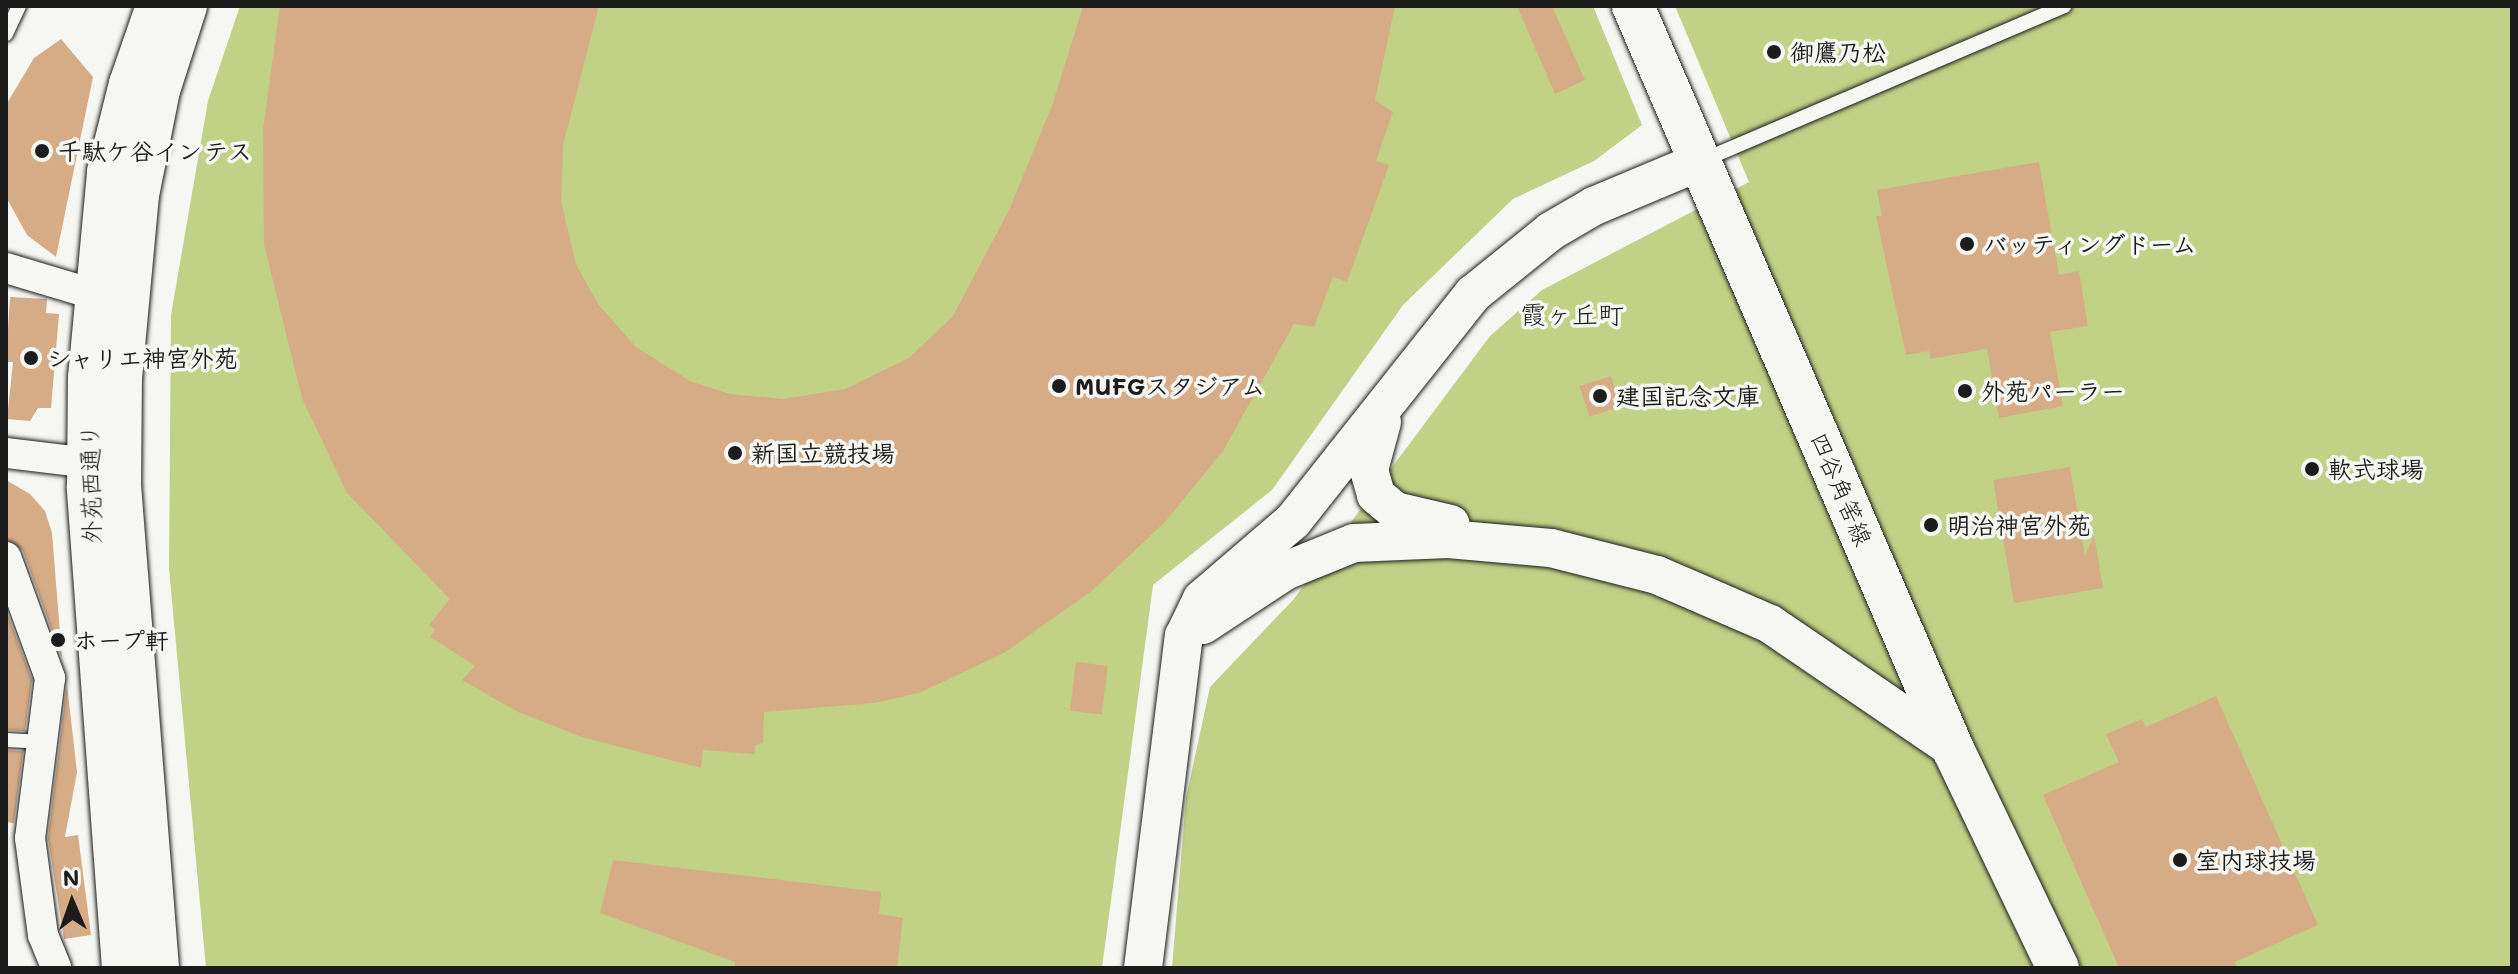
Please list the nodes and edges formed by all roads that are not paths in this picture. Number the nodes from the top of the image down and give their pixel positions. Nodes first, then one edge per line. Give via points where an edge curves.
1 (19, 6) edge
2 (1633, 6) edge
3 (2064, 6) edge
4 (172, 8) edge
5 (6, 34) edge
6 (1701, 161) junction
7 (10, 277) edge
8 (93, 294) junction
9 (1390, 401) junction
10 (6, 453) edge
11 (104, 465) junction
12 (1551, 548) junction
13 (6, 557) edge
14 (1184, 636) junction
15 (6, 740) edge
16 (42, 742) junction
17 (1953, 749) junction
18 (56, 968) edge
19 (123, 968) edge
20 (158, 968) edge
21 (1143, 968) edge
22 (2058, 968) edge

1 - 5 lane
2 - 6 main road, 四谷角筈線
3 - 6 lane
4 - 8 main road, 外苑西通り via 108,172
4 - 11 main road, 外苑西通り via 138,195 121,378
6 - 9 street via 1594,206 1507,263 1473,294
6 - 17 main road, 四谷角筈線
7 - 8 street
8 - 11 main road, 外苑西通り
9 - 12 street via 1369,470 1384,503 1408,516
9 - 14 street via 1293,521 1202,599
10 - 11 street
11 - 19 main road, 外苑西通り
11 - 20 main road, 外苑西通り
12 - 14 street via 1448,539 1354,543 1285,571
12 - 17 street via 1657,575 1770,624
13 - 16 street via 50,678
14 - 21 street
15 - 16 lane
16 - 18 street via 30,838 43,935
17 - 22 main road, 四谷角筈線

